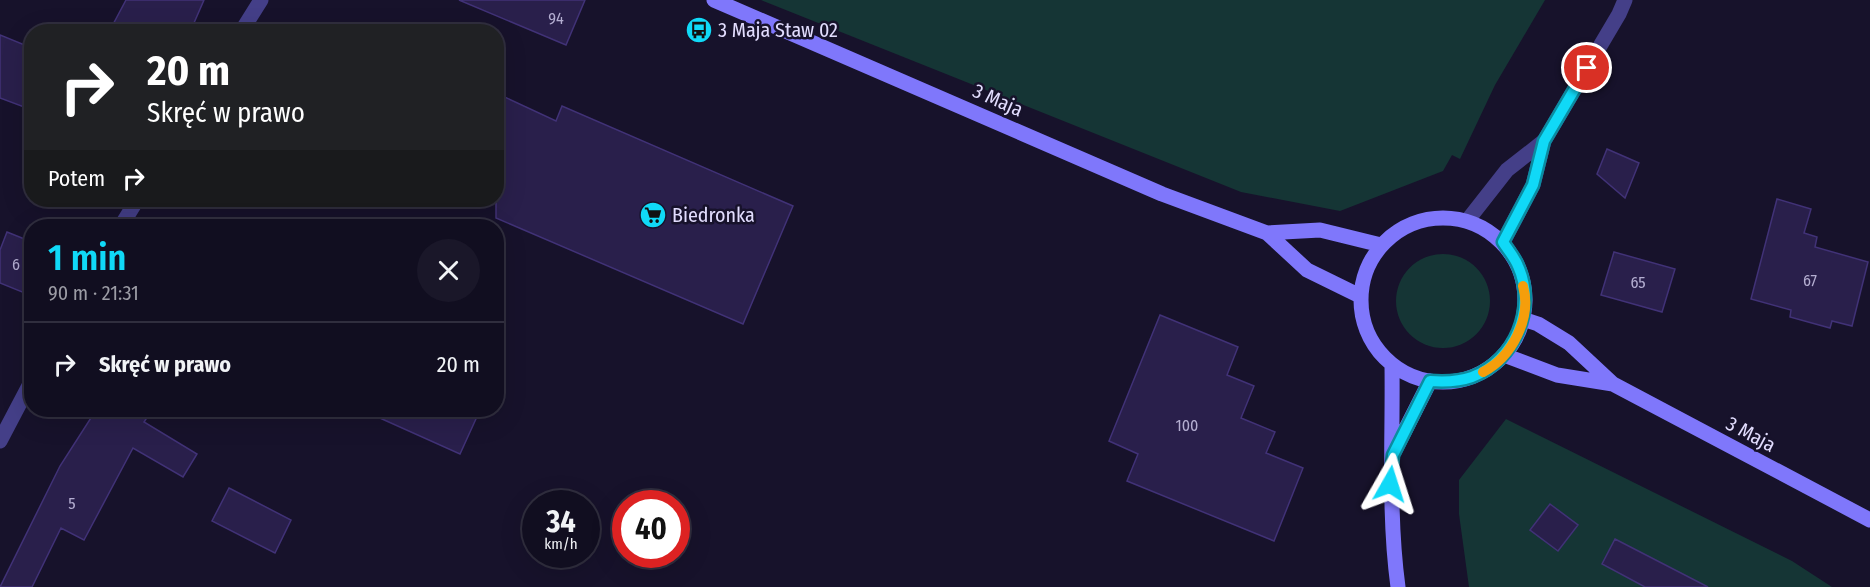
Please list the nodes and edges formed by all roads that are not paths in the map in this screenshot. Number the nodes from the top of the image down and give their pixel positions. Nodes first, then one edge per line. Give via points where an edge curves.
1 (261, 0) edge
2 (714, 0) edge
3 (1624, 0) edge
4 (246, 24) edge
5 (1544, 141) junction
6 (1467, 221) junction
7 (1267, 233) junction
8 (1503, 242) junction
9 (1381, 245) junction
10 (1360, 296) junction
11 (1523, 320) junction
12 (1504, 355) junction
13 (1392, 365) junction
14 (1430, 381) junction
15 (1613, 384) junction
16 (24, 395) edge
17 (0, 441) edge
18 (1393, 455) junction
19 (1870, 520) edge
20 (1398, 587) edge

1 - 4 street
2 - 7 street, 3 Maja via 1162,194
3 - 5 street
5 - 6 street via 1507,170
5 - 8 street via 1533,185
6 - 8 street
6 - 9 street via 1444,217 1421,220 1399,230
7 - 9 street, 3 Maja via 1320,230
7 - 10 street, 3 Maja via 1307,270
8 - 11 street via 1521,274 1525,292
9 - 10 street via 1366,269
10 - 13 street via 1363,321 1374,345
11 - 12 street
11 - 15 street, 3 Maja via 1538,324 1569,343
12 - 14 street via 1471,378
12 - 15 street, 3 Maja via 1557,375
13 - 14 street
13 - 18 street
14 - 18 street
15 - 19 street, 3 Maja
16 - 17 street
18 - 20 street via 1390,484

